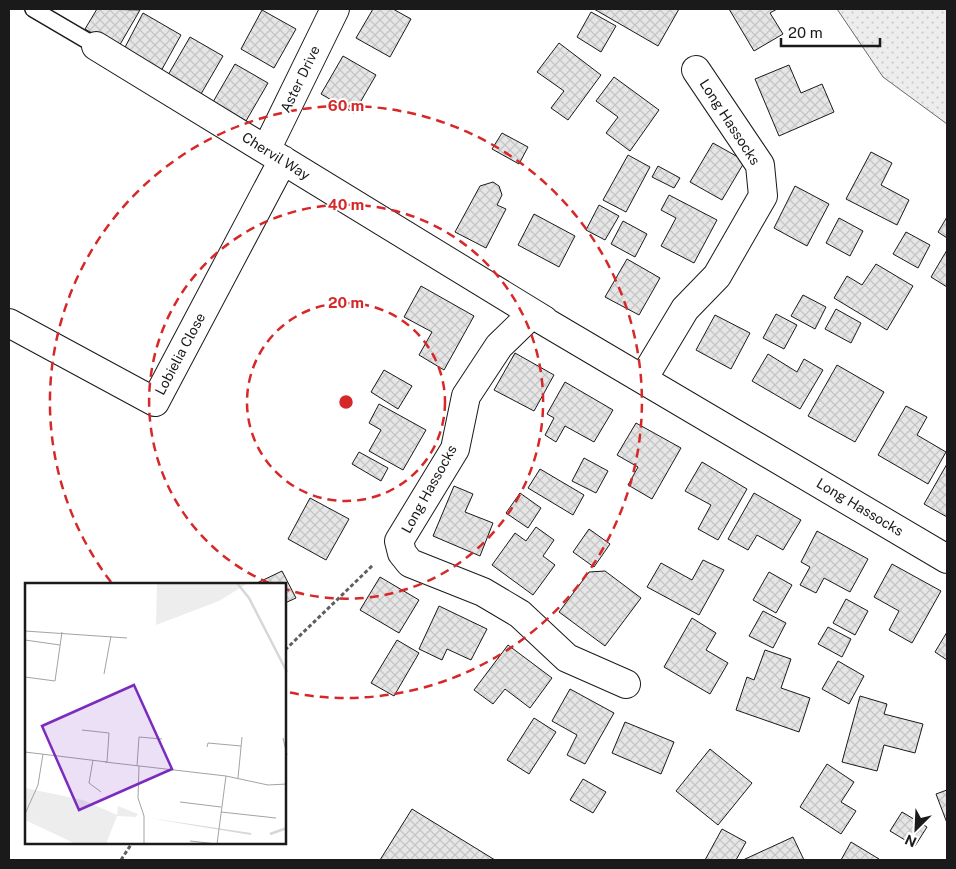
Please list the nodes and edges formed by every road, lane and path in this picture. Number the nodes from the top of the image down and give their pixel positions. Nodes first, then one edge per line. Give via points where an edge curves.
1 (33, 9) edge
2 (335, 9) edge
3 (96, 46) joint
4 (696, 70) dead end
5 (274, 155) junction
6 (544, 320) junction
7 (9, 323) edge
8 (643, 379) junction
9 (400, 541) junction
10 (947, 559) edge
11 (286, 649) edge
12 (626, 684) dead end
13 (131, 844) edge
14 (121, 860) edge

1 - 3 lane, Chervil Way
2 - 5 street, Aster Drive
3 - 5 street, Chervil Way
4 - 8 street, Long Hassocks via 760,165 763,196 716,276 685,309
5 - 6 street, Chervil Way
5 - 7 street, Lobielia Close via 155,402
6 - 8 street, Long Hassocks
6 - 9 street, Long Hassocks via 532,314 520,325 499,346 470,388 455,449
8 - 10 street, Long Hassocks
9 - 11 path
9 - 12 street, Long Hassocks via 402,553 410,563 483,592 520,614 567,658
13 - 14 path

